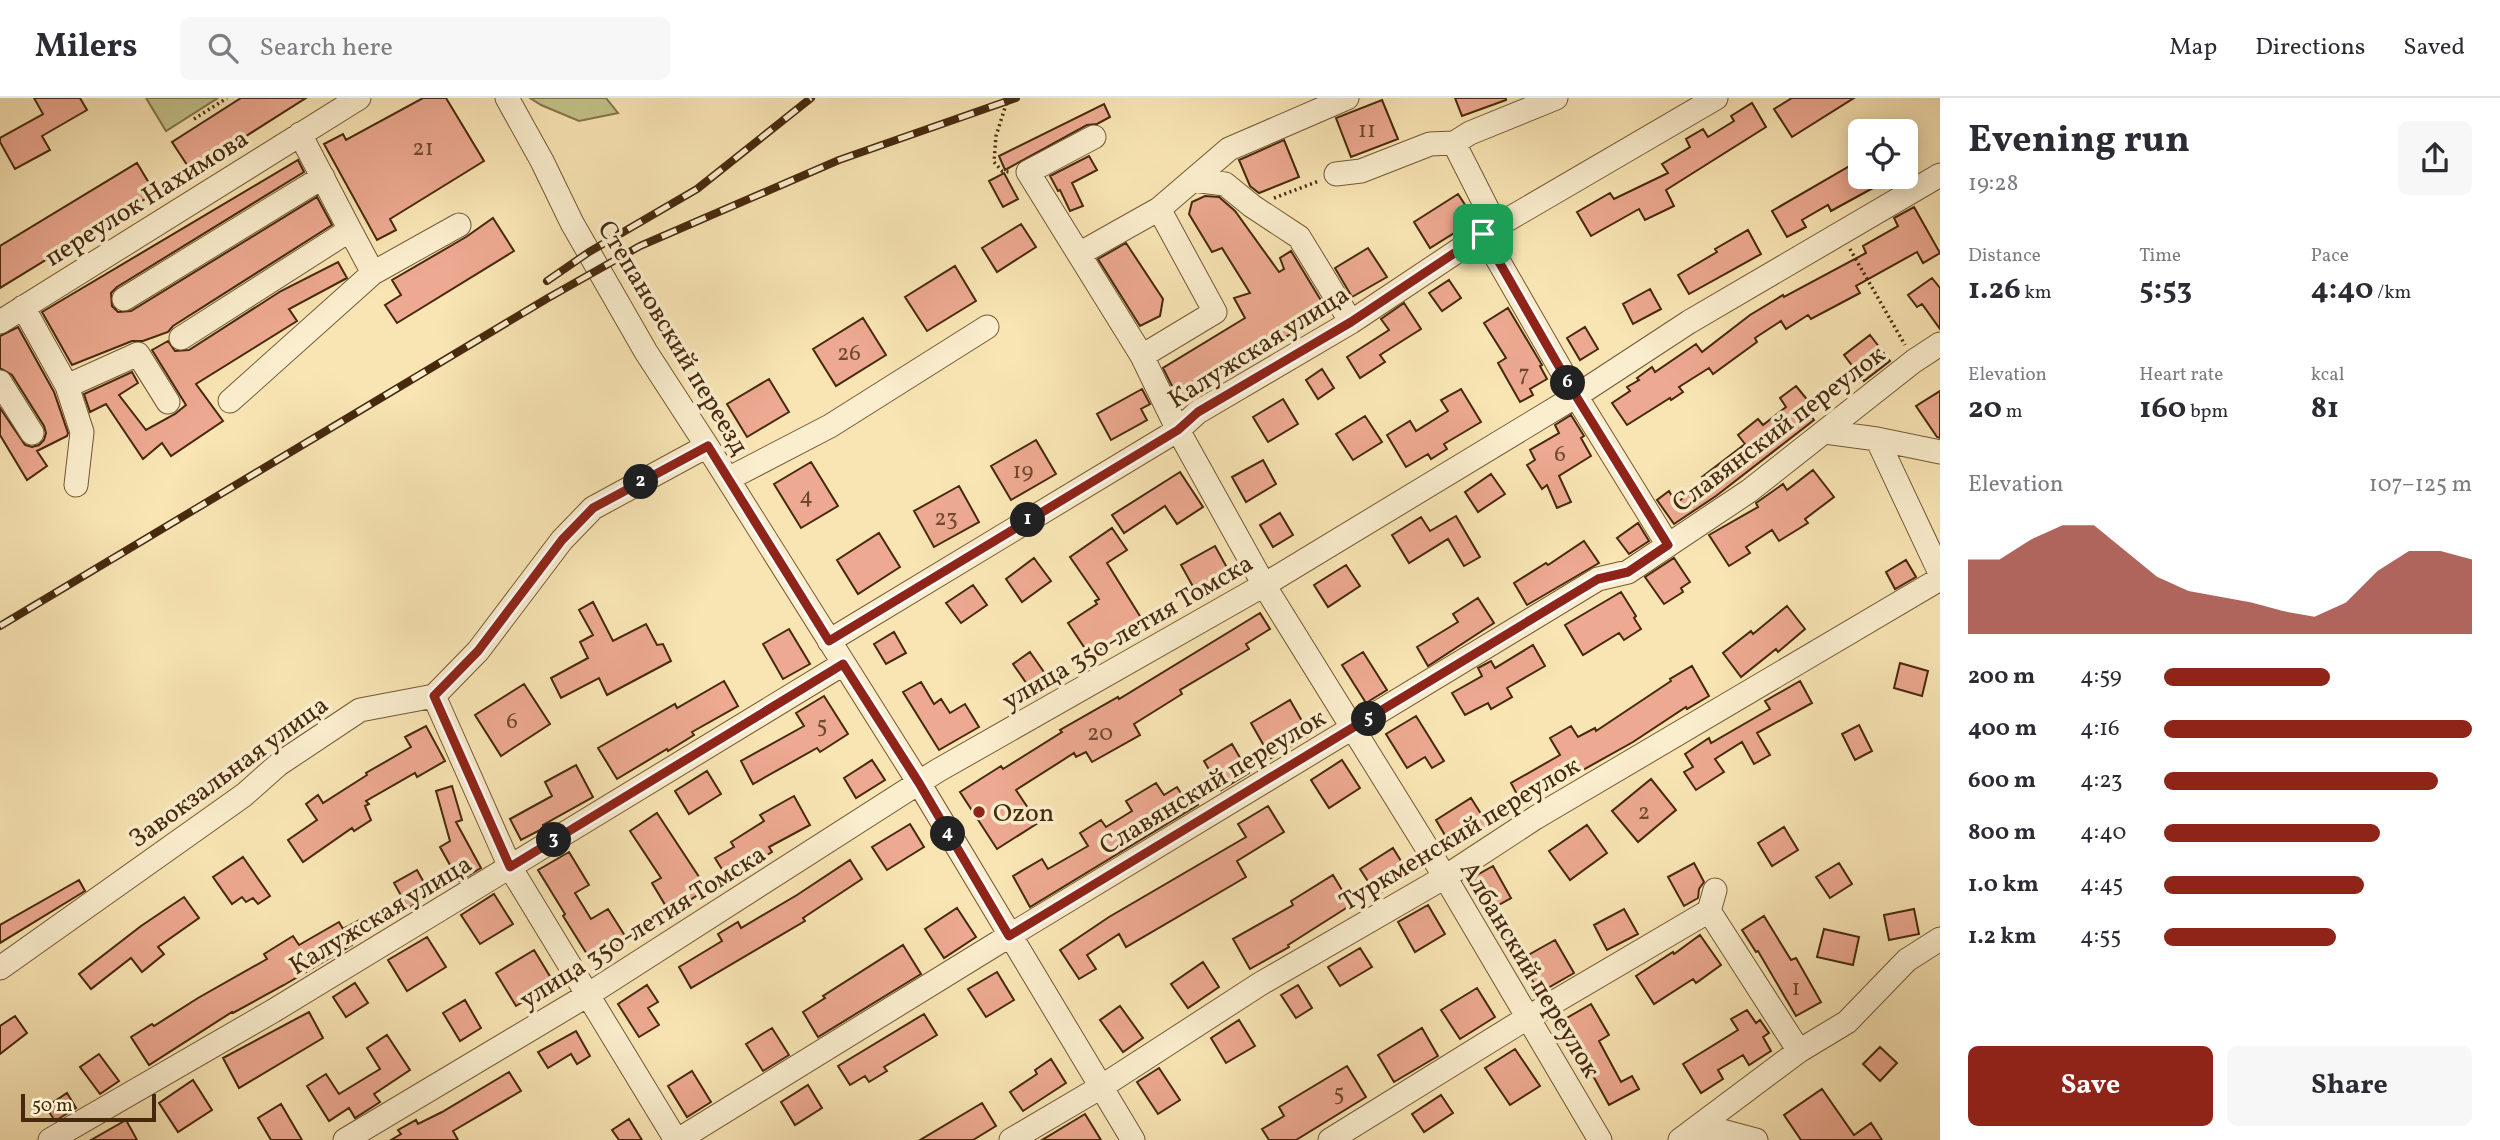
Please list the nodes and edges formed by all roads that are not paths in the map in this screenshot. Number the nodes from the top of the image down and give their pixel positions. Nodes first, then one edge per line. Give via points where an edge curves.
1 (359, 98) edge
2 (507, 98) edge
3 (1347, 98) edge
4 (1556, 98) edge
5 (1716, 98) edge
6 (300, 134) junction
7 (1094, 137) dead end
8 (1454, 143) junction
9 (1336, 174) road end
10 (1940, 175) edge
11 (323, 177) junction
12 (1193, 180) junction
13 (1159, 209) junction
14 (459, 225) dead end
15 (350, 230) junction
16 (1490, 230) junction
17 (1079, 254) junction
18 (373, 273) junction
19 (124, 299) dead end
20 (23, 307) junction
21 (0, 322) edge
22 (1351, 322) junction
23 (987, 327) dead end
24 (181, 338) dead end
25 (1940, 344) edge
26 (1142, 356) junction
27 (0, 382) edge
28 (67, 386) junction
29 (1576, 396) junction
30 (230, 401) dead end
31 (168, 402) dead end
32 (1178, 430) junction
33 (1825, 432) junction
34 (32, 433) dead end
35 (1877, 439) junction
36 (708, 446) junction
37 (1940, 452) edge
38 (728, 479) junction
39 (76, 485) dead end
40 (1668, 545) junction
41 (1940, 573) edge
42 (1940, 579) edge
43 (1264, 585) junction
44 (829, 641) junction
45 (843, 664) junction
46 (434, 696) junction
47 (1352, 730) junction
48 (919, 783) junction
49 (510, 867) junction
50 (1445, 877) junction
51 (1009, 936) junction
52 (1940, 939) edge
53 (0, 968) edge
54 (586, 996) junction
55 (1527, 1018) junction
56 (1799, 1051) junction
57 (1101, 1087) junction
58 (1688, 1134) edge
59 (50, 1140) edge
60 (345, 1140) edge
61 (677, 1140) edge
62 (1011, 1140) edge
63 (1133, 1140) edge
64 (1330, 1140) edge
65 (1600, 1140) edge
66 (1756, 1140) edge

1 - 6 street, переулок Нахимова
2 - 36 street, Степановский переезд via 646,352
3 - 12 street via 1229,149
4 - 8 street via 1470,132
5 - 16 street, Калужская улица
6 - 11 street
6 - 20 street, переулок Нахимова
7 - 17 street, Албанский переулок via 1028,172
8 - 9 street via 1430,144 1361,171
8 - 16 street
10 - 29 street, улица 350-летия Томска via 1689,322
11 - 15 street
11 - 19 street
12 - 13 street
12 - 22 street via 1225,184 1300,237
13 - 17 street
13 - 26 street via 1215,312
14 - 18 street
15 - 18 street
15 - 24 street
16 - 22 street, Калужская улица
16 - 29 street
17 - 26 street, Албанский переулок
18 - 30 street
20 - 21 street, переулок Нахимова
20 - 28 street
22 - 32 street, Калужская улица via 1198,412
23 - 38 street via 830,426
25 - 33 street, Славянский переулок
26 - 32 street, Албанский переулок
27 - 34 street
28 - 31 street via 138,354
28 - 39 street via 82,432
29 - 40 street
29 - 43 street, улица 350-летия Томска
32 - 43 street, Албанский переулок
32 - 44 street, Калужская улица
33 - 35 street
33 - 40 street, Славянский переулок
35 - 37 street
35 - 41 street
36 - 38 street, Степановский переезд
36 - 46 street via 593,508 562,540 478,651
38 - 44 street, Степановский переезд
40 - 47 street, Славянский переулок via 1628,572 1598,579
42 - 50 street, Туркменский переулок via 1535,818
43 - 47 street, Албанский переулок
43 - 48 street, улица 350-летия Томска
44 - 45 street, Степановский переезд
45 - 48 street, Степановский переезд
45 - 49 street, Калужская улица
46 - 49 street
46 - 53 street, Завокзальная улица via 360,710
47 - 50 street, Албанский переулок
47 - 51 street, Славянский переулок
48 - 51 street, Степановский переезд
48 - 54 street, улица 350-летия Томска
49 - 54 street
49 - 59 street, Калужская улица
50 - 55 street, Албанский переулок
50 - 57 street, Туркменский переулок via 1260,984
51 - 57 street, Степановский переезд
51 - 61 street, Славянский переулок
52 - 56 street via 1907,960 1847,1022
54 - 60 street, улица 350-летия Томска
54 - 61 street
55 - 56 street via 1712,900
55 - 64 street
55 - 65 street, Албанский переулок
56 - 58 street
57 - 62 street, Туркменский переулок
57 - 63 street, Степановский переезд
58 - 66 street via 1726,1132

